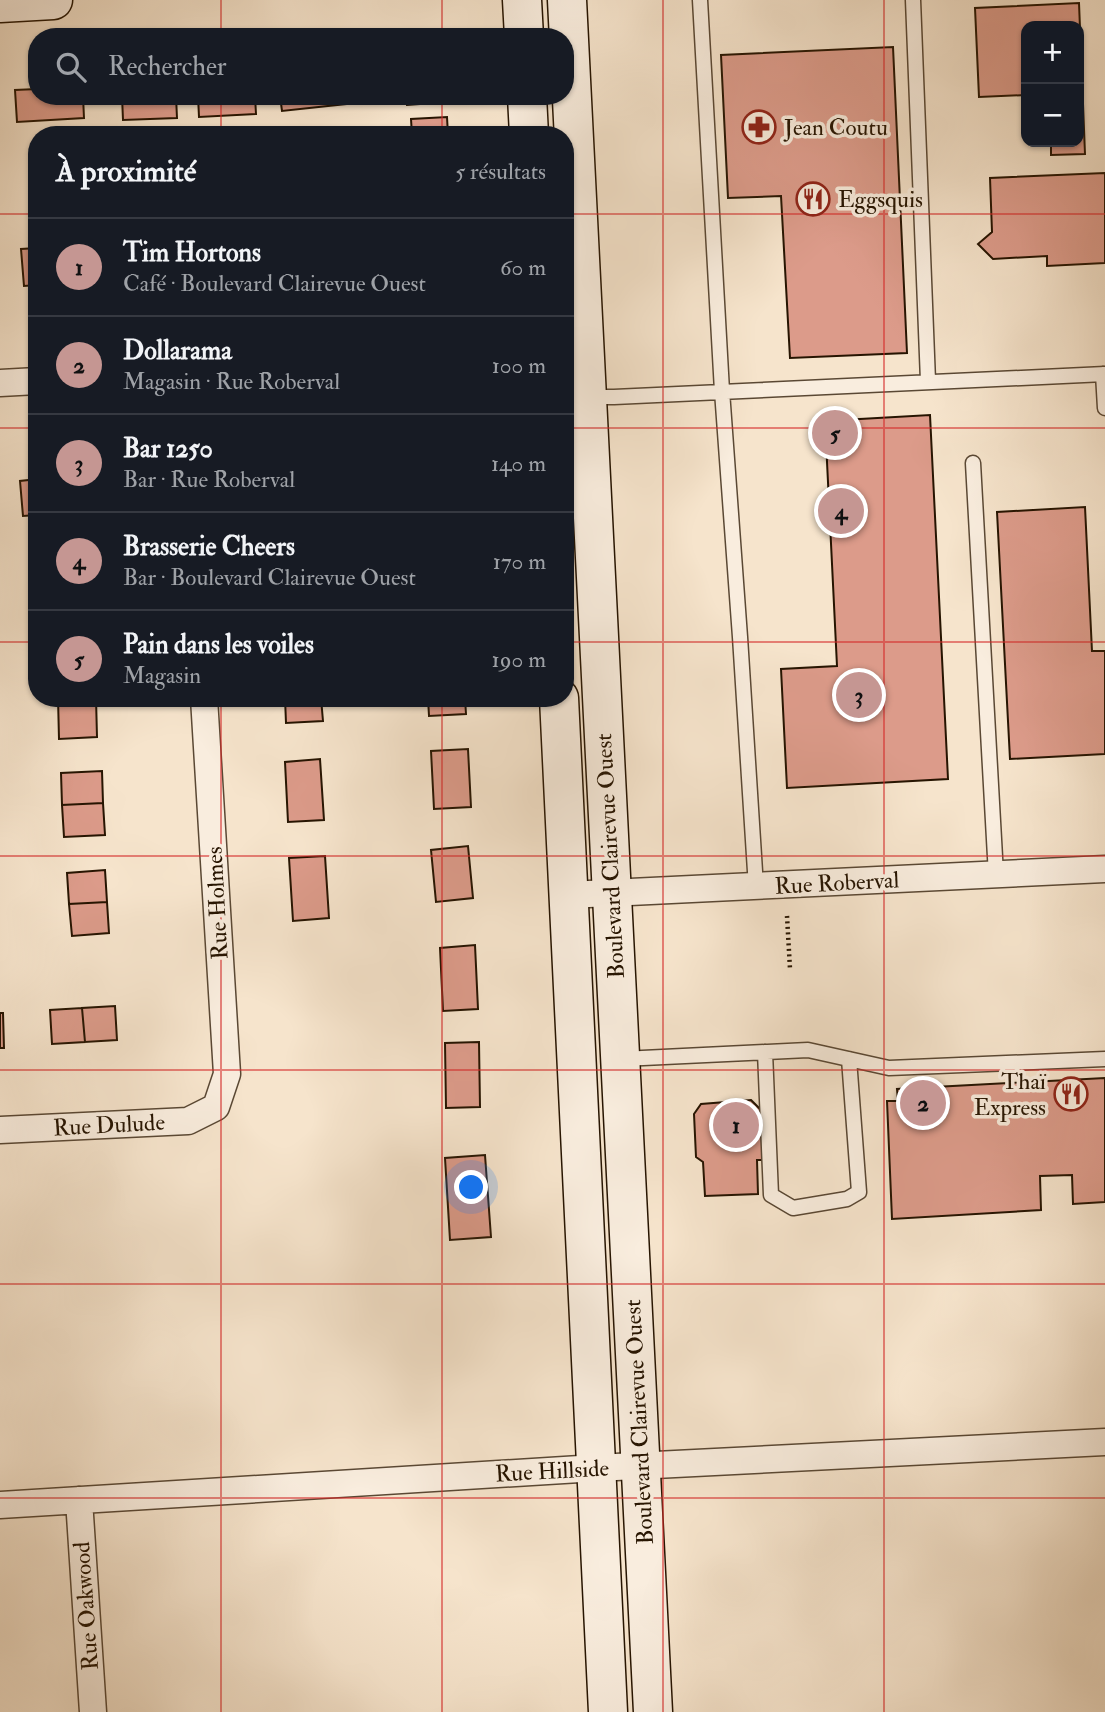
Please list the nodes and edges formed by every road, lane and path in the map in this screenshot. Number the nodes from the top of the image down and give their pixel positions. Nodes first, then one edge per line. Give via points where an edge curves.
1 (53, 0) edge
2 (522, 0) edge
3 (567, 0) edge
4 (700, 0) edge
5 (913, 0) edge
6 (0, 3) edge
7 (524, 28) edge
8 (568, 28) edge
9 (527, 105) edge
10 (569, 105) edge
11 (529, 126) edge
12 (570, 126) edge
13 (574, 326) edge
14 (575, 372) edge
15 (1104, 374) edge
16 (28, 381) edge
17 (928, 381) junction
18 (0, 383) edge
19 (722, 391) junction
20 (1105, 408) edge
21 (973, 463) dead end
22 (205, 707) edge
23 (559, 707) edge
24 (1105, 869) edge
25 (996, 875) junction
26 (756, 887) junction
27 (612, 893) junction
28 (568, 895) junction
29 (787, 916) dead end
30 (790, 969) dead end
31 (765, 1052) junction
32 (621, 1059) junction
33 (849, 1059) junction
34 (1105, 1059) edge
35 (216, 1107) joint
36 (0, 1130) edge
37 (1105, 1441) edge
38 (641, 1466) junction
39 (596, 1468) junction
40 (79, 1500) junction
41 (0, 1505) edge
42 (93, 1712) edge
43 (608, 1712) edge
44 (653, 1712) edge

1 - 6 street
2 - 7 street
3 - 8 street, Boulevard Clairevue Ouest
4 - 19 lane
5 - 17 lane
9 - 11 street
10 - 12 street, Boulevard Clairevue Ouest
13 - 14 street, Boulevard Clairevue Ouest
14 - 19 lane
14 - 27 street, Boulevard Clairevue Ouest
15 - 17 lane
15 - 20 lane
16 - 18 street
17 - 19 lane
19 - 26 lane
21 - 25 lane
22 - 35 street, Rue Holmes via 227,1074
23 - 28 street, Boulevard Clairevue Ouest
24 - 25 street, Rue Roberval
25 - 26 street, Rue Roberval
26 - 27 street, Rue Roberval
27 - 28 street, Rue Roberval
27 - 32 street, Boulevard Clairevue Ouest
28 - 39 street, Boulevard Clairevue Ouest
29 - 30 path
31 - 32 lane
31 - 33 lane via 808,1050
31 - 33 lane via 771,1195 793,1208 847,1199 859,1192
32 - 38 street, Boulevard Clairevue Ouest
33 - 34 lane via 889,1068
35 - 36 street, Rue Dulude via 188,1121
37 - 38 street, Rue Hillside
38 - 39 street, Rue Hillside
38 - 44 street, Boulevard Clairevue Ouest
39 - 40 street, Rue Hillside
39 - 43 street, Boulevard Clairevue Ouest
40 - 41 street, Rue Hillside
40 - 42 street, Rue Oakwood

